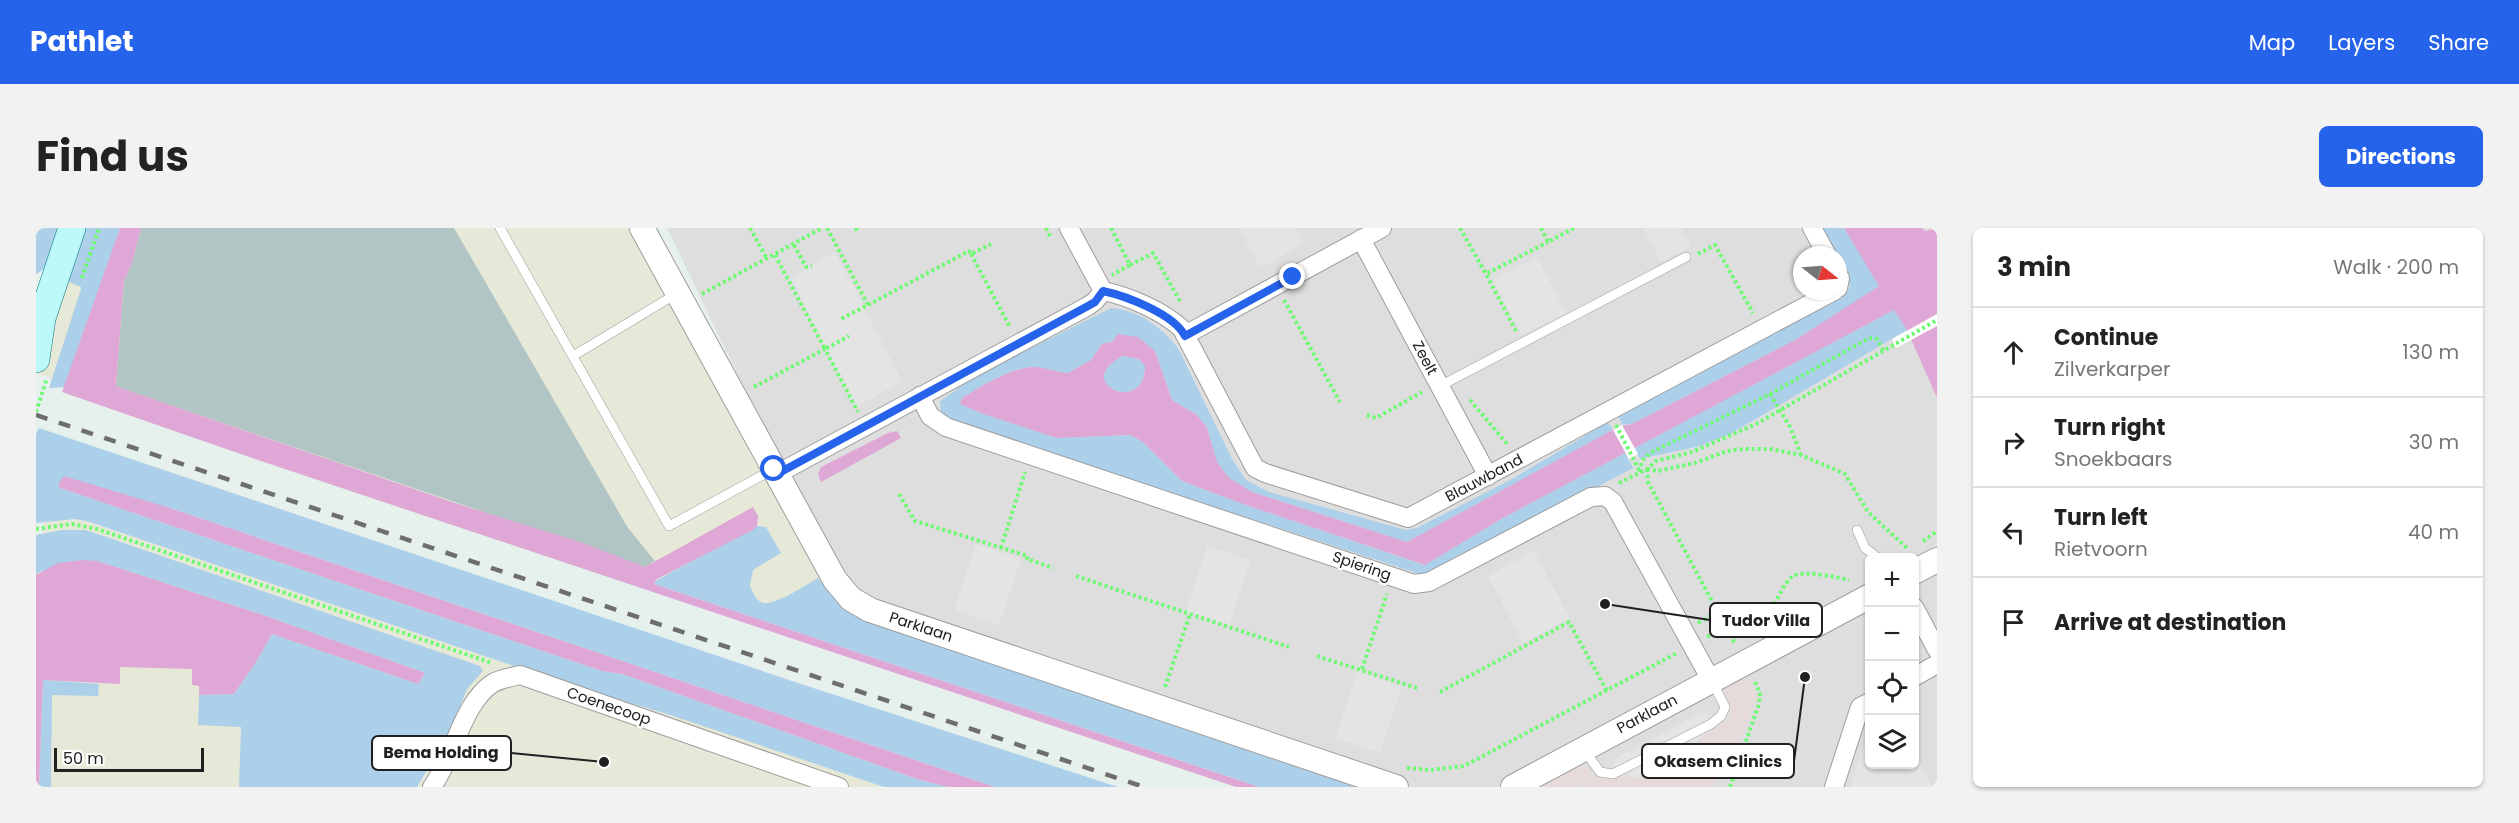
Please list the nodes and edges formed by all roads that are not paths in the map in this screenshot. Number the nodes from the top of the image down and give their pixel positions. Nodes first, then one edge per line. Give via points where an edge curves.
1 (72, 228) edge
2 (500, 228) edge
3 (642, 228) edge
4 (1069, 228) edge
5 (1382, 228) edge
6 (1812, 228) edge
7 (1361, 239) junction
8 (1822, 246) edge
9 (1686, 257) road end
10 (1101, 287) junction
11 (43, 292) edge
12 (680, 298) junction
13 (1817, 300) edge
14 (39, 322) edge
15 (1190, 333) junction
16 (573, 356) junction
17 (36, 359) edge
18 (1444, 382) junction
19 (920, 396) junction
20 (775, 471) junction
21 (1488, 476) junction
22 (1857, 530) dead end
23 (1871, 553) edge
24 (1937, 560) edge
25 (1919, 569) edge
26 (1865, 598) edge
27 (1919, 616) edge
28 (1937, 650) edge
29 (1937, 664) edge
30 (1919, 674) edge
31 (1711, 680) junction
32 (1865, 704) edge
33 (1584, 749) junction
34 (1400, 777) edge
35 (432, 787) edge
36 (840, 787) edge
37 (1513, 787) edge
38 (1834, 787) edge

1 - 11 main road
2 - 16 lane
3 - 12 street, Parklaan
4 - 10 street
5 - 7 street
6 - 8 street
7 - 15 street
7 - 18 street, Zeelt
9 - 18 lane
10 - 15 street via 1124,295
10 - 19 street via 1095,302
11 - 14 main road
12 - 16 lane
12 - 20 street, Parklaan
13 - 21 street, Blauwband
14 - 17 main road
15 - 21 street, Blauwband via 1249,458 1255,468 1265,473 1408,518
16 - 20 lane via 669,526
18 - 21 street, Zeelt
19 - 20 street
19 - 31 street, Spiering via 930,416 946,427 1414,584 1429,582 1591,497 1605,496 1613,502
20 - 34 street, Parklaan via 834,580 851,599 870,610 1158,706
22 - 23 lane
24 - 25 street
26 - 31 street, Parklaan
27 - 28 street
29 - 30 street
31 - 33 street, Parklaan
31 - 33 lane via 1725,706 1711,724 1613,774 1600,772
32 - 38 street via 1860,707
33 - 37 street, Parklaan
35 - 36 street, Coenecoop via 478,696 495,682 520,675

